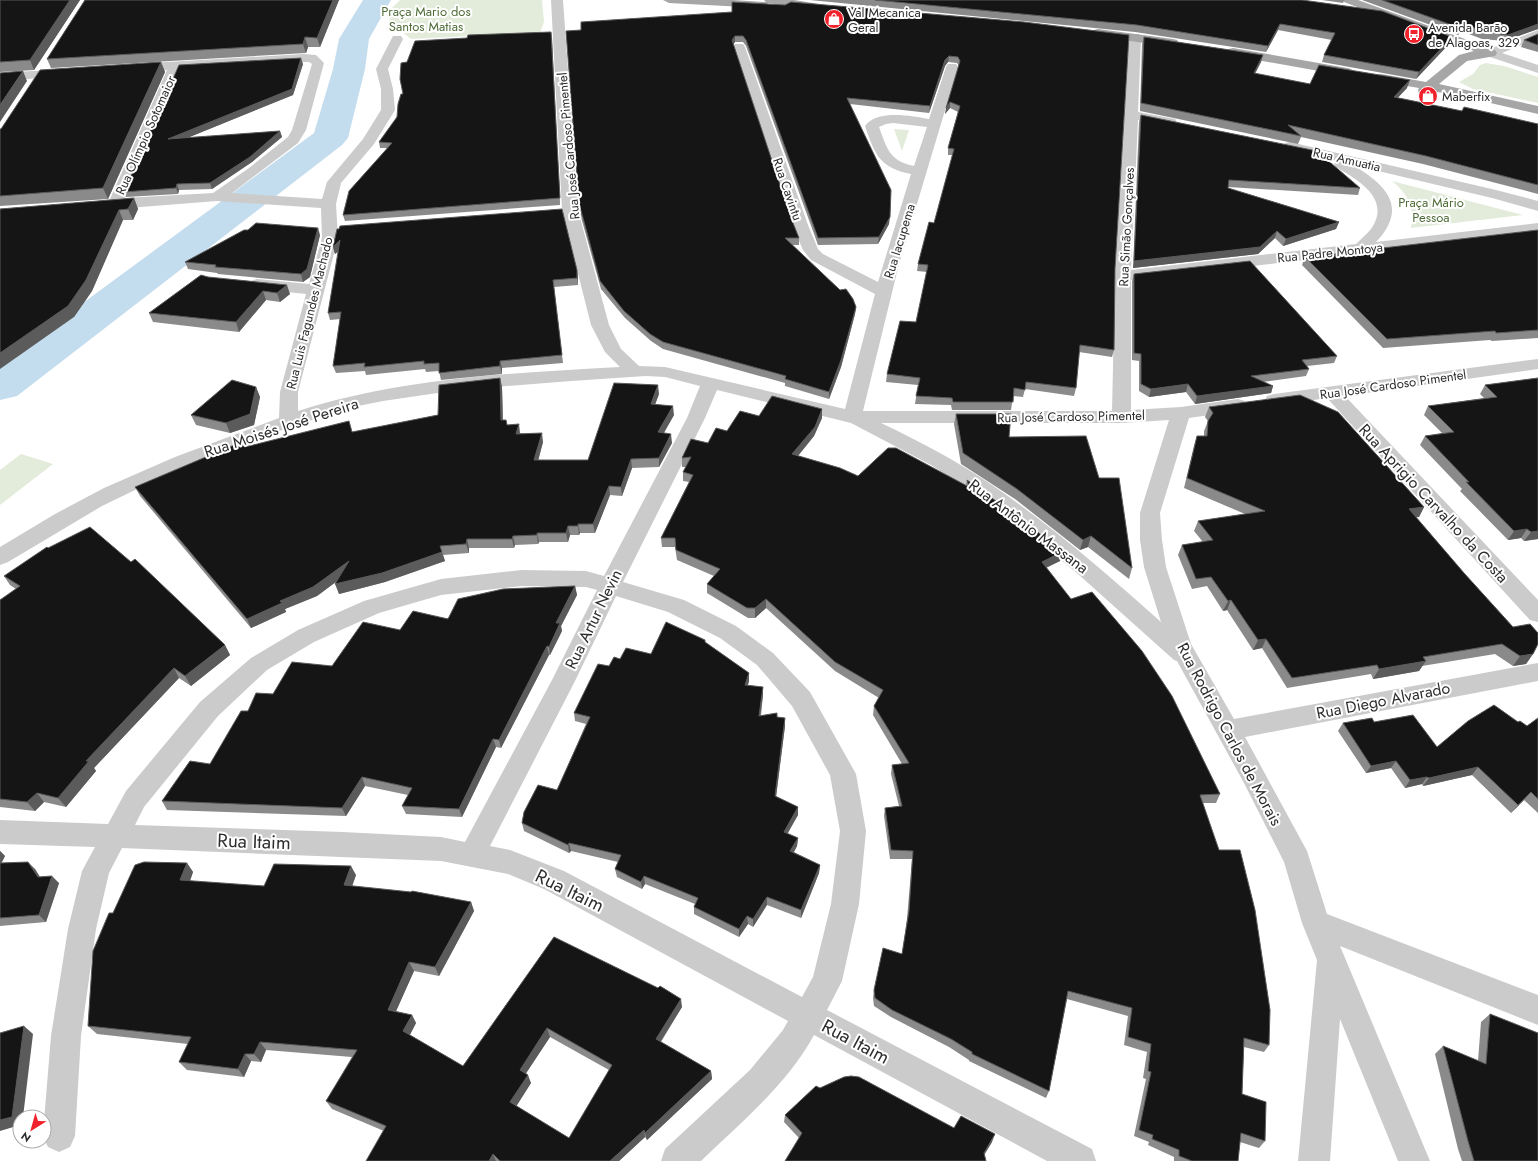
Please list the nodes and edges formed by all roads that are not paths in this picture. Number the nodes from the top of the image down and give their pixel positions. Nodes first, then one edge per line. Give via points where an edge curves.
1 (557, 0) edge
2 (670, 0) edge
3 (770, 0) edge
4 (1343, 4) edge
5 (806, 5) junction
6 (829, 7) edge
7 (1083, 31) edge
8 (1538, 34) edge
9 (1135, 37) junction
10 (397, 39) dead end
11 (1183, 44) edge
12 (739, 47) edge
13 (1221, 50) edge
14 (1491, 53) junction
15 (49, 61) edge
16 (175, 66) junction
17 (952, 67) edge
18 (120, 69) edge
19 (1538, 69) edge
20 (80, 72) edge
21 (41, 74) junction
22 (0, 77) edge
23 (32, 86) edge
24 (1426, 88) junction
25 (1538, 110) edge
26 (1132, 115) junction
27 (1538, 120) edge
28 (934, 124) junction
29 (1184, 125) edge
30 (1274, 143) edge
31 (1305, 149) junction
32 (920, 172) junction
33 (217, 197) junction
34 (115, 204) junction
35 (328, 204) junction
36 (91, 205) edge
37 (1538, 206) edge
38 (1538, 228) edge
39 (1360, 249) junction
40 (1123, 276) junction
41 (242, 283) edge
42 (316, 290) junction
43 (884, 292) junction
44 (1538, 364) edge
45 (634, 371) junction
46 (711, 383) junction
47 (1331, 392) junction
48 (1182, 413) junction
49 (852, 417) junction
50 (1121, 417) junction
51 (288, 422) junction
52 (0, 557) edge
53 (610, 585) junction
54 (1536, 609) edge
55 (1189, 660) junction
56 (1538, 672) edge
57 (1228, 730) junction
58 (0, 832) edge
59 (115, 836) junction
60 (472, 855) junction
61 (1316, 924) junction
62 (1331, 957) junction
63 (1538, 1010) edge
64 (808, 1015) junction
65 (59, 1136) dead end
66 (677, 1161) edge
67 (1080, 1161) edge
68 (1314, 1161) edge
69 (1414, 1161) edge

1 - 45 street, Rua José Cardoso Pimentel via 563,211 600,325 614,352
2 - 5 main road via 775,6
3 - 5 main road
4 - 14 main road via 1383,13
5 - 6 main road
7 - 9 main road
8 - 14 street
9 - 11 main road
9 - 26 street, Rua Simão Gonçalves
10 - 35 street via 382,69 387,89 388,110 368,141 334,182
12 - 43 street, Rua Cavintu via 800,225 811,250 826,263
13 - 24 main road
14 - 19 street
14 - 24 main road via 1463,58
15 - 21 street
16 - 18 street
16 - 33 street via 312,58 318,63 294,140
16 - 34 street, Rua Olímpio Sotomaior
17 - 28 street, Rua Iacupema
20 - 21 street
21 - 22 street
21 - 23 street
24 - 25 main road via 1463,92
24 - 27 main road via 1460,101
26 - 29 street
26 - 40 street, Rua Simão Gonçalves
28 - 32 street, Rua Iacupema
28 - 32 street via 888,119 876,121 872,126 883,157 891,165
30 - 31 street, Rua Amuatia
31 - 37 street, Rua Amuatia
31 - 39 street via 1340,164 1367,180 1379,192 1384,203 1385,217 1380,229
32 - 43 street, Rua Iacupema
33 - 34 street
33 - 35 street
34 - 36 street
35 - 42 street, Rua Luis Fagundes Machado via 338,227 330,238
38 - 39 street, Rua Padre Montoya
39 - 40 street, Rua Padre Montoya
40 - 50 street, Rua Simão Gonçalves
41 - 42 street
42 - 51 street, Rua Luis Fagundes Machado via 289,392
43 - 49 street, Rua Iacupema
44 - 47 street, Rua José Cardoso Pimentel
45 - 46 street, Rua José Cardoso Pimentel via 665,372
45 - 51 street, Rua Moisés José Pereira via 479,382 410,391 345,404
46 - 49 street, Rua José Cardoso Pimentel
46 - 53 street, Rua Artur Nevin via 696,418
47 - 48 street, Rua José Cardoso Pimentel
47 - 54 street, Rua Aprigio Carvalho da Costa
48 - 50 street, Rua José Cardoso Pimentel
48 - 55 street, Rua Rodrigo Carlos de Morais via 1150,513 1155,567 1180,645
49 - 50 street, Rua José Cardoso Pimentel
49 - 55 street, Rua Antônio Massana via 938,460 983,489 1108,587
51 - 52 street, Rua Moisés José Pereira via 200,454 128,485 63,519
53 - 59 street via 586,579 522,578 441,587 372,607 306,636 259,664 209,709 135,799
53 - 60 street, Rua Artur Nevin
53 - 64 street via 676,606 728,632 765,658 801,699 843,774 853,831 845,904 827,980
55 - 57 street, Rua Rodrigo Carlos de Morais
56 - 57 street, Rua Diego Alvarado
57 - 61 street, Rua Rodrigo Carlos de Morais via 1296,860
58 - 59 street, Rua Itaim
59 - 60 street, Rua Itaim via 350,844 440,849
59 - 65 street via 96,871 82,929 66,1036
60 - 64 street, Rua Itaim via 510,862 554,880
61 - 62 street, Rua Rodrigo Carlos de Morais
61 - 63 street
62 - 68 street, Rua Rodrigo Carlos de Morais
62 - 69 street, Rua Rodrigo Carlos de Morais
64 - 66 street via 794,1041 761,1081
64 - 67 street, Rua Itaim

